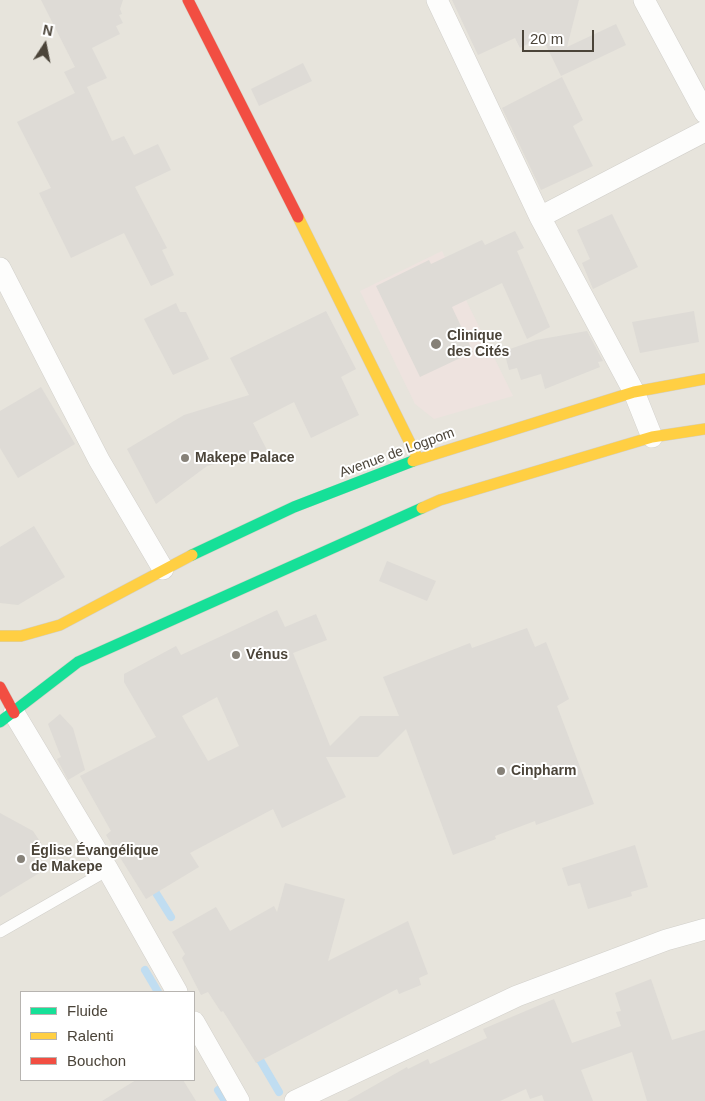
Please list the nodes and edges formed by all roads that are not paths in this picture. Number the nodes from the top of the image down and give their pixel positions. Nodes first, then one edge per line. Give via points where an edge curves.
1 (188, 0) edge
2 (437, 0) edge
3 (644, 0) edge
4 (705, 113) edge
5 (705, 131) edge
6 (540, 217) junction
7 (0, 268) edge
8 (705, 378) edge
9 (634, 392) junction
10 (705, 428) edge
11 (652, 437) junction
12 (418, 459) junction
13 (163, 570) junction
14 (0, 636) edge
15 (0, 687) edge
16 (7, 717) edge
17 (108, 870) junction
18 (705, 929) edge
19 (0, 932) edge
20 (176, 991) edge
21 (195, 1024) edge
22 (239, 1101) edge
23 (295, 1101) edge

1 - 12 main road
2 - 6 street
3 - 4 street
5 - 6 street
6 - 9 street
7 - 13 street via 99,460
8 - 9 main road, Avenue de Logpom
9 - 11 street
9 - 12 main road, Avenue de Logpom
10 - 11 main road
11 - 16 main road via 440,500 78,662
12 - 13 main road, Avenue de Logpom via 294,507
13 - 14 main road, Avenue de Logpom via 60,625 21,636
15 - 16 main road
16 - 17 street
17 - 19 lane
17 - 20 street
18 - 23 street via 666,940 517,996
21 - 22 street

